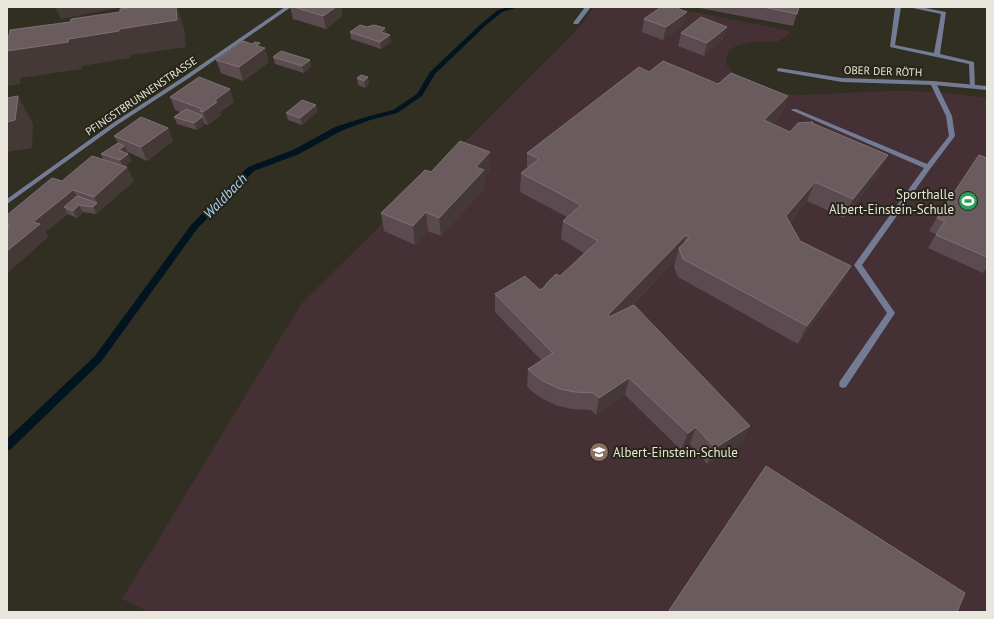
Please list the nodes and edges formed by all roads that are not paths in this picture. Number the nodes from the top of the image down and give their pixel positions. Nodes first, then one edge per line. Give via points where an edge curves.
1 (288, 7) edge
2 (588, 7) edge
3 (898, 7) edge
4 (911, 7) edge
5 (576, 23) dead end
6 (937, 55) junction
7 (779, 70) dead end
8 (933, 83) junction
9 (973, 87) junction
10 (987, 88) edge
11 (794, 110) dead end
12 (928, 167) junction
13 (7, 202) edge
14 (843, 384) dead end

1 - 13 street, PFINGSTBRUNNENSTRASSE via 115,124
2 - 5 street
3 - 6 street via 892,46
4 - 6 street via 944,13
6 - 9 street via 972,63
7 - 8 street, OBER DER RÖTH via 842,80
8 - 9 street, OBER DER RÖTH
8 - 12 street via 949,116 952,136
9 - 10 street, OBER DER RÖTH
11 - 12 street
12 - 14 street via 858,265 891,313

